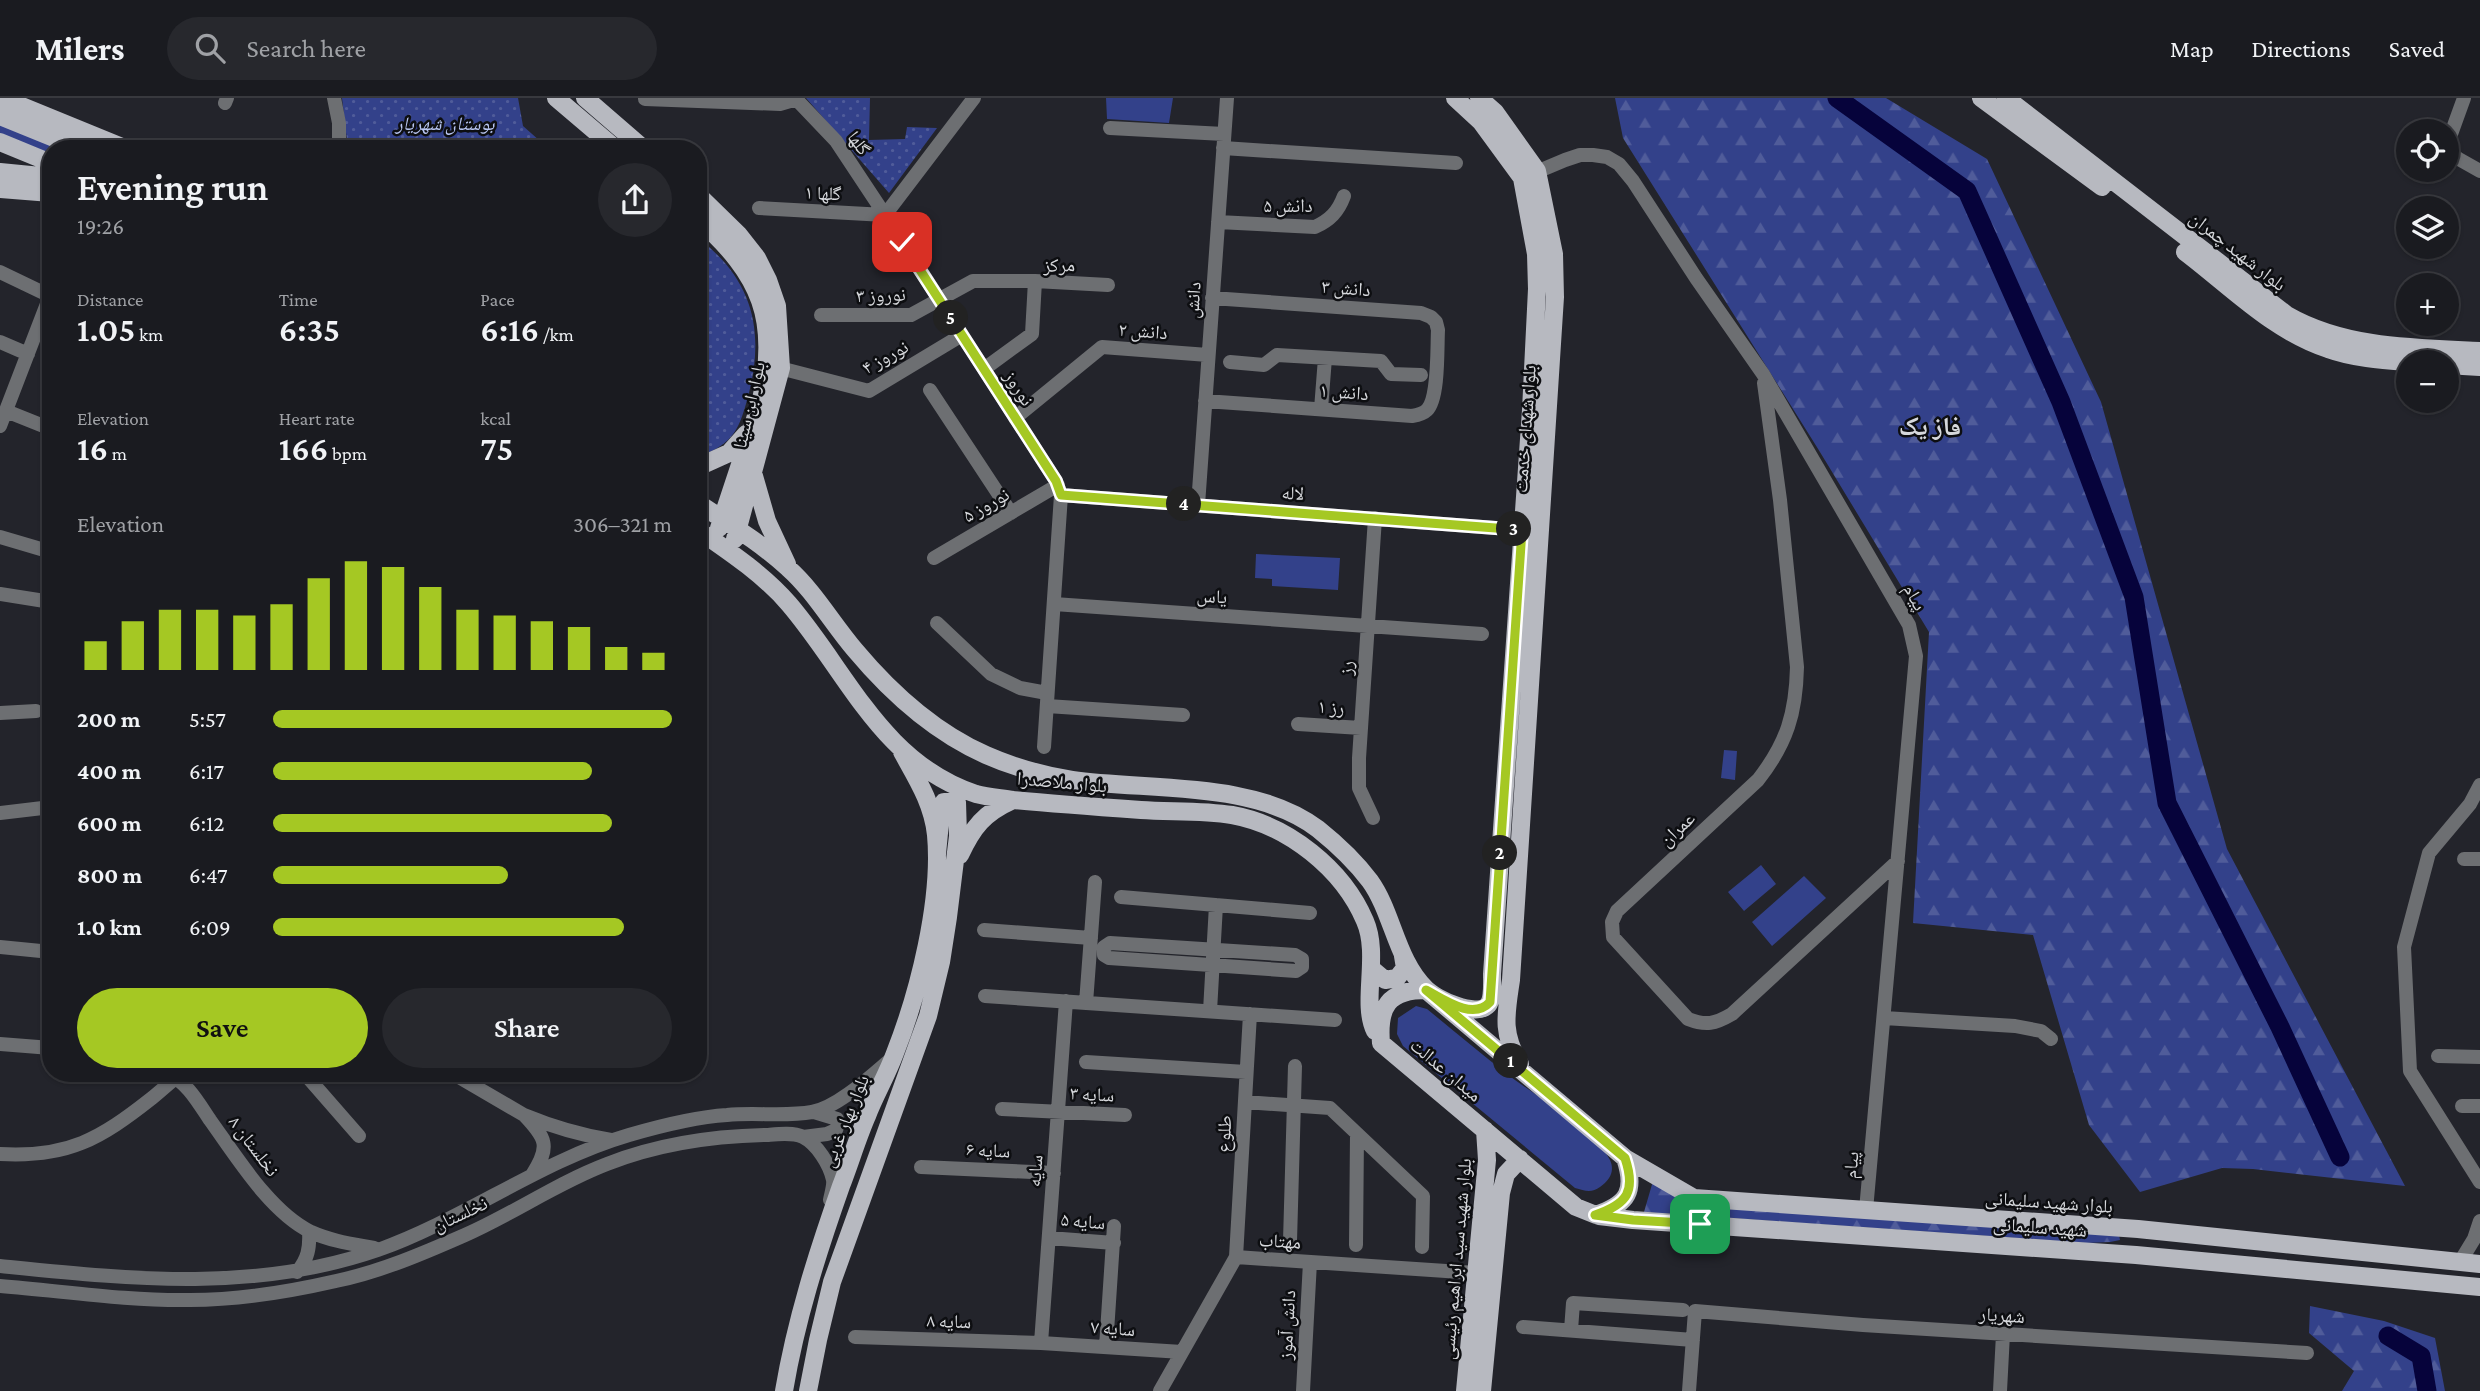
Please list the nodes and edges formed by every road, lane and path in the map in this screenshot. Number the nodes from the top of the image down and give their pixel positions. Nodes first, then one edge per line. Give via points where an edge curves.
1 (2, 98) edge
2 (334, 98) edge
3 (556, 98) edge
4 (585, 98) edge
5 (974, 98) edge
6 (1227, 98) edge
7 (1455, 98) edge
8 (1479, 98) edge
9 (1981, 98) edge
10 (2006, 98) edge
11 (2464, 98) edge
12 (645, 99) edge
13 (796, 99) edge
14 (0, 116) edge
15 (1110, 128) dead end
16 (59, 140) edge
17 (105, 140) edge
18 (340, 140) edge
19 (605, 140) edge
20 (634, 140) edge
21 (1223, 141) junction
22 (0, 142) edge
23 (42, 159) edge
24 (1456, 163) dead end
25 (2480, 171) edge
26 (0, 172) edge
27 (1530, 175) junction
28 (42, 176) edge
29 (0, 189) edge
30 (42, 192) edge
31 (1344, 196) dead end
32 (707, 204) edge
33 (759, 208) dead end
34 (885, 215) junction
35 (1218, 222) junction
36 (707, 228) edge
37 (0, 272) edge
38 (1035, 281) junction
39 (1108, 285) dead end
40 (42, 292) edge
41 (1212, 298) junction
42 (939, 300) junction
43 (821, 315) dead end
44 (42, 317) edge
45 (962, 335) junction
46 (0, 342) edge
47 (2480, 351) edge
48 (28, 354) junction
49 (1208, 355) junction
50 (1325, 358) junction
51 (2396, 360) edge
52 (1436, 361) joint
53 (1230, 362) dead end
54 (2459, 366) edge
55 (774, 367) junction
56 (2480, 367) edge
57 (984, 369) junction
58 (1763, 374) junction
59 (1420, 375) dead end
60 (930, 390) dead end
61 (1205, 401) junction
62 (1321, 409) junction
63 (6, 411) junction
64 (1016, 418) junction
65 (754, 422) junction
66 (42, 425) edge
67 (0, 426) edge
68 (707, 463) edge
69 (753, 479) junction
70 (1060, 490) junction
71 (727, 501) junction
72 (746, 505) junction
73 (1198, 505) junction
74 (707, 509) edge
75 (1011, 513) junction
76 (1375, 518) junction
77 (722, 519) junction
78 (738, 530) junction
79 (1522, 530) junction
80 (707, 536) edge
81 (0, 537) edge
82 (715, 542) junction
83 (42, 549) edge
84 (731, 554) junction
85 (933, 558) dead end
86 (788, 568) junction
87 (0, 594) edge
88 (42, 601) edge
89 (1054, 604) junction
90 (937, 623) dead end
91 (1368, 626) junction
92 (1482, 634) dead end
93 (1047, 700) junction
94 (36, 711) dead end
95 (0, 713) edge
96 (1183, 715) dead end
97 (1298, 724) dead end
98 (1361, 728) junction
99 (1044, 747) dead end
100 (900, 749) junction
101 (2480, 785) edge
102 (1013, 800) junction
103 (2475, 804) edge
104 (42, 808) edge
105 (0, 813) edge
106 (1373, 818) dead end
107 (2464, 859) dead end
108 (2480, 859) edge
109 (1898, 861) junction
110 (942, 862) junction
111 (1095, 882) dead end
112 (1121, 897) dead end
113 (1216, 905) junction
114 (1310, 913) dead end
115 (984, 930) dead end
116 (1091, 938) junction
117 (0, 947) edge
118 (42, 951) edge
119 (1403, 956) junction
120 (1213, 958) junction
121 (1372, 969) junction
122 (1426, 990) junction
123 (985, 996) dead end
124 (1066, 1001) junction
125 (1086, 1003) junction
126 (1210, 1011) junction
127 (1250, 1014) junction
128 (1884, 1018) junction
129 (1335, 1020) dead end
130 (2051, 1040) dead end
131 (1381, 1043) junction
132 (0, 1044) edge
133 (42, 1047) edge
134 (894, 1056) junction
135 (2438, 1056) dead end
136 (2480, 1057) edge
137 (1086, 1062) dead end
138 (1295, 1066) dead end
139 (1246, 1072) junction
140 (1525, 1073) junction
141 (166, 1082) edge
142 (182, 1082) edge
143 (312, 1082) edge
144 (467, 1082) edge
145 (1245, 1102) junction
146 (1294, 1106) junction
147 (2480, 1106) edge
148 (2462, 1107) dead end
149 (1002, 1109) dead end
150 (1058, 1111) junction
151 (814, 1112) junction
152 (524, 1115) junction
153 (1125, 1115) dead end
154 (1485, 1130) junction
155 (1357, 1133) junction
156 (359, 1136) dead end
157 (803, 1137) junction
158 (612, 1140) junction
159 (0, 1154) edge
160 (1625, 1158) junction
161 (1520, 1159) junction
162 (921, 1167) dead end
163 (1054, 1172) junction
164 (532, 1175) junction
165 (2480, 1182) edge
166 (1866, 1210) junction
167 (1595, 1215) junction
168 (2480, 1221) edge
169 (1114, 1226) dead end
170 (2138, 1229) junction
171 (309, 1231) junction
172 (1049, 1238) junction
173 (1290, 1241) dead end
174 (1114, 1243) junction
175 (1356, 1245) dead end
176 (1422, 1247) dead end
177 (379, 1249) junction
178 (818, 1250) junction
179 (2136, 1255) junction
180 (1236, 1257) junction
181 (1310, 1262) junction
182 (2460, 1262) junction
183 (2480, 1264) edge
184 (0, 1266) edge
185 (297, 1272) junction
186 (1476, 1273) junction
187 (0, 1286) edge
188 (2480, 1287) edge
189 (1689, 1310) junction
190 (1524, 1327) dead end
191 (1571, 1330) junction
192 (2003, 1334) junction
193 (855, 1337) dead end
194 (1693, 1339) junction
195 (1041, 1343) junction
196 (1106, 1348) junction
197 (1182, 1352) junction
198 (2306, 1353) dead end
199 (784, 1391) edge
200 (808, 1391) edge
201 (1160, 1391) edge
202 (1303, 1391) edge
203 (1465, 1391) edge
204 (1482, 1391) edge
205 (1689, 1391) edge
206 (2000, 1391) edge

1 - 17 main road
2 - 18 street
3 - 19 main road
4 - 20 main road
5 - 34 street
6 - 21 street, دانش
7 - 27 main road, بلوار شهدای خدمت
8 - 27 main road, بلوار شهدای خدمت via 1494,112
9 - 51 main road, بلوار شهید چمران via 2280,325 2326,348
10 - 47 main road, بلوار شهید چمران via 2306,326 2385,345
11 - 25 street via 2449,149
12 - 13 street via 780,104
13 - 34 street, گلها via 836,141
14 - 16 main road
15 - 21 street
21 - 24 street
21 - 35 street, دانش
22 - 23 main road
26 - 28 main road
27 - 58 street, پیام via 1580,155 1619,164
27 - 79 main road, بلوار شهدای خدمت via 1537,289
27 - 140 main road, بلوار شهدای خدمت via 1554,254 1555,297 1505,1019 1506,1036
29 - 30 main road
31 - 35 street, دانش ۵ via 1328,221 1315,227
32 - 55 main road, بلوار ابن سینا via 757,258 768,280 777,306
33 - 34 street, گلها ۱
34 - 42 street, نوروز
35 - 41 street, دانش
36 - 55 main road, بلوار ابن سینا via 734,254 755,286
37 - 40 street
38 - 39 street, مرکز
38 - 42 street, نوروز ۳ via 973,281
38 - 57 street, مرکز via 1032,334
41 - 49 street, دانش
41 - 52 street, دانش ۳ via 1421,313 1436,322
42 - 43 street, نوروز ۳ via 911,315
42 - 45 street, نوروز
44 - 48 street
45 - 55 street, نوروز ۴ via 869,391
45 - 57 street, نوروز
46 - 48 street
48 - 63 street
49 - 61 street, دانش
49 - 64 street, دانش ۲ via 1102,347
50 - 53 street via 1277,355 1264,365
50 - 59 street via 1381,361 1391,374
50 - 62 street
52 - 62 street, دانش ۱ via 1433,402 1421,415
54 - 56 main road
55 - 65 main road, بلوار ابن سینا
55 - 69 main road, بلوار ابن سینا
57 - 64 street, نوروز
58 - 109 street, پیام via 1899,607 1913,640 1916,656
58 - 109 street, عمران via 1797,667 1791,722 1759,780 1617,911 1613,937 1688,1019 1703,1025 1716,1023 1732,1014
60 - 75 street
61 - 62 street, دانش ۱
61 - 73 street, دانش
63 - 66 street
63 - 67 street
64 - 70 street, نوروز
65 - 68 main road via 729,453
65 - 71 main road, بلوار ابن سینا
69 - 72 main road, بلوار ابن سینا
69 - 86 main road
70 - 73 street, لاله
70 - 75 street, نوروز ۵
70 - 89 street
71 - 72 main road via 736,514
71 - 77 main road, بلوار ابن سینا
72 - 78 main road, بلوار ابن سینا
73 - 76 street, لاله
74 - 77 main road, بلوار ملاصدرا
75 - 85 street, نوروز ۵
76 - 79 street, لاله
76 - 91 street, رز
77 - 78 main road, بلوار ملاصدرا
77 - 82 main road, بلوار ابن سینا
78 - 84 main road, بلوار ابن سینا
78 - 86 main road, بلوار ملاصدرا
79 - 122 main road, بلوار شهدای خدمت via 1490,1002 1485,1008 1461,1008
80 - 82 main road, بلوار ملاصدرا
81 - 83 street
82 - 84 main road, بلوار ملاصدرا
84 - 100 main road, بلوار ملاصدرا via 789,603 866,711
86 - 119 main road, بلوار ملاصدرا via 855,650 908,704 939,730 985,754 1025,770 1072,779 1241,796 1282,808 1315,827 1349,855 1371,884
87 - 88 street
89 - 91 street, یاس
89 - 93 street
90 - 93 street via 991,674
91 - 92 street, یاس
91 - 98 street, رز
93 - 96 street
93 - 99 street
94 - 95 street
97 - 98 street, رز ۱
98 - 106 street, رز via 1359,788
100 - 102 main road, بلوار ملاصدرا via 950,783
100 - 110 main road via 930,803
101 - 103 street
102 - 110 main road via 983,817
102 - 121 main road, بلوار ملاصدرا via 1232,815 1269,827 1303,846 1353,897 1367,924
103 - 165 street via 2429,853 2404,947 2410,1071
104 - 105 street
107 - 108 street
109 - 128 street, پیام
110 - 134 main road, بلوار بهار غربی via 910,1011
110 - 200 main road, بلوار بهار غربی via 941,962 928,1016 832,1282
111 - 116 street
112 - 113 street
113 - 114 street
113 - 120 street
115 - 116 street
116 - 125 street
117 - 118 street
119 - 121 main road via 1405,968 1397,978 1385,980
119 - 122 main road, بلوار ملاصدرا
120 - 120 street via 1296,971 1302,967 1302,959 1295,956
120 - 120 street via 1110,943 1104,947 1109,958
120 - 126 street
121 - 131 main road, بلوار ملاصدرا via 1373,1026
122 - 131 main road, میدان عدالت via 1409,990 1389,1000 1379,1021
122 - 140 main road
123 - 124 street
124 - 125 street
124 - 150 street, سایه
125 - 126 street
126 - 127 street
127 - 129 street
127 - 139 street, طلوع
128 - 130 street via 2015,1026 2041,1031
128 - 166 street, پیام
131 - 154 main road, میدان عدالت
132 - 133 street
134 - 151 street, نخلستان via 848,1095
134 - 178 main road, بلوار بهار غربی via 866,1117
135 - 136 street
137 - 139 street
138 - 146 street
139 - 145 street, طلوع
140 - 160 main road
141 - 159 street via 126,1117 74,1147 39,1155
142 - 171 street, نخلستان ۸ via 252,1179
143 - 156 street
144 - 152 street
145 - 146 street
145 - 180 street, طلوع
146 - 155 street via 1330,1108
146 - 173 street
147 - 148 street
149 - 150 street, سایه ۳
150 - 153 street, سایه ۳
150 - 163 street, سایه
151 - 157 street, نخلستان via 837,1119 836,1130
151 - 158 street, نخلستان via 726,1115
152 - 158 street via 584,1136
152 - 164 street via 541,1133 545,1146
154 - 161 main road, میدان عدالت
154 - 186 main road, بلوار شهید سید ابراهیم رئیسی via 1488,1160
155 - 175 street
155 - 176 street via 1423,1196
157 - 178 street via 818,1151 833,1182
157 - 187 street, نخلستان via 726,1136 652,1148 606,1164 468,1233 389,1265 339,1281 271,1294 191,1300
158 - 164 street, نخلستان
160 - 166 main road, بلوار شهید سلیمانی via 1694,1198
160 - 167 main road via 1631,1185 1625,1199 1616,1208
161 - 167 main road, میدان عدالت via 1576,1207
161 - 204 main road, بلوار شهید سید ابراهیم رئیسی via 1506,1174 1500,1193
162 - 163 street, سایه ۶
163 - 172 street, سایه
164 - 177 street, نخلستان
166 - 170 main road, بلوار شهید سلیمانی
167 - 179 main road, شهید سلیمانی
168 - 182 street
169 - 174 street
170 - 179 main road
170 - 182 main road, بلوار شهید سلیمانی
171 - 177 street
171 - 185 street via 310,1247
172 - 174 street, سایه ۵
172 - 195 street, سایه
174 - 196 street
177 - 185 street, نخلستان
178 - 199 main road, بلوار بهار غربی
179 - 188 main road, شهید سلیمانی
180 - 181 street, مهتاب
180 - 197 street, مهتاب
181 - 186 street, مهتاب
181 - 202 street, دانش آموز
182 - 183 main road, بلوار شهید سلیمانی
184 - 185 street, نخلستان via 129,1279
186 - 203 main road, بلوار شهید سید ابراهیم رئیسی
189 - 191 street, شهریار via 1573,1303
189 - 192 street, شهریار
189 - 194 street
190 - 191 street
191 - 194 street
192 - 198 street, شهریار
192 - 206 street
193 - 195 street, سایه ۸
194 - 205 street
195 - 196 street, سایه ۷
196 - 197 street, سایه ۷
197 - 201 street, مهتاب

